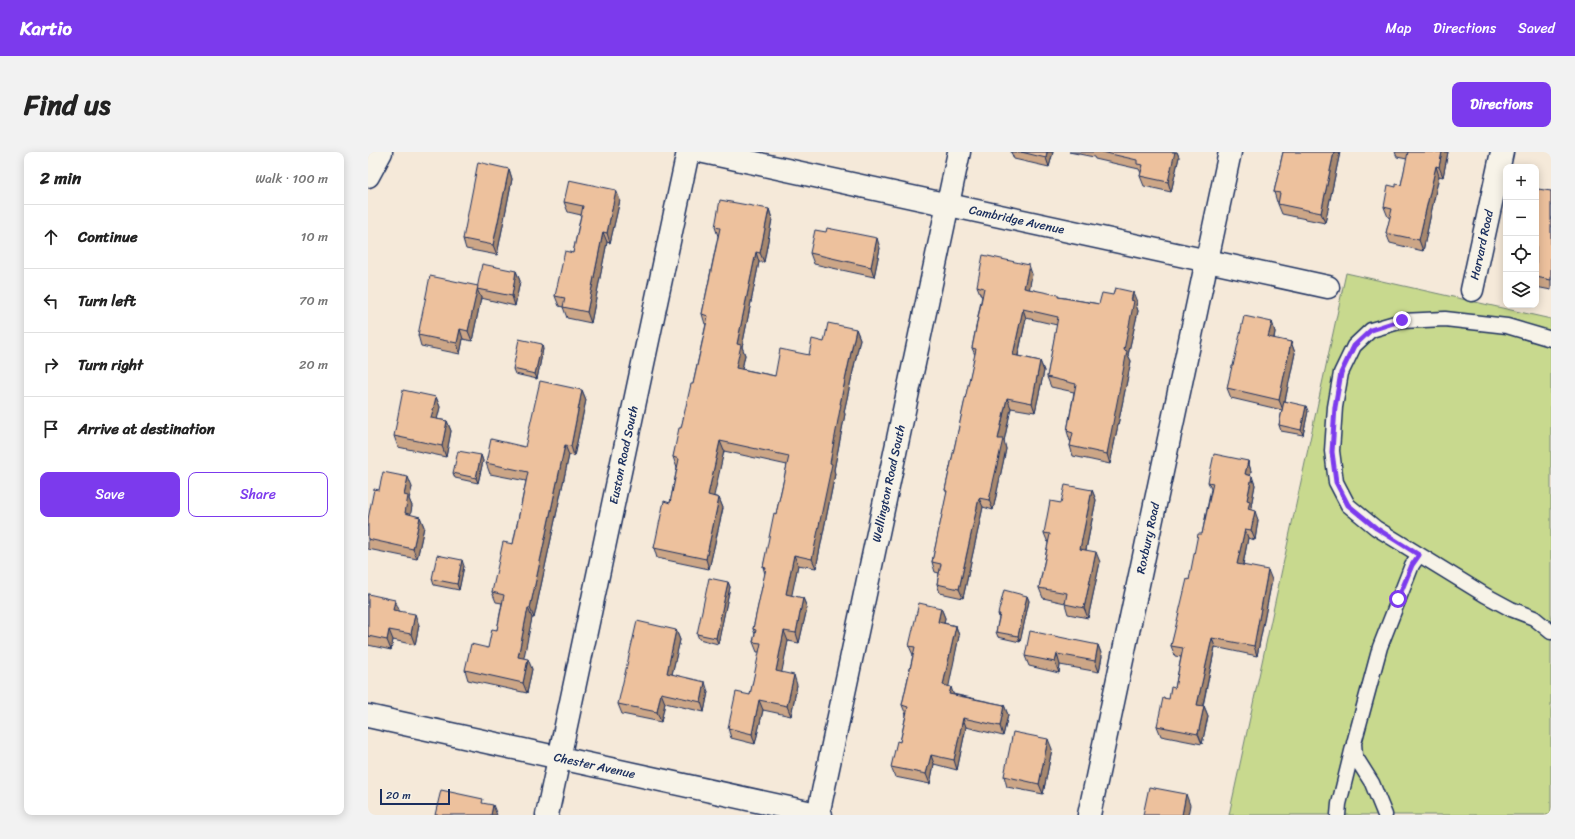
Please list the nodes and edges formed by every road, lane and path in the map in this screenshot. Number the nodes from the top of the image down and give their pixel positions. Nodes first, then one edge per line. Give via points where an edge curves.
1 (381, 152) edge
2 (688, 152) edge
3 (704, 152) edge
4 (959, 152) edge
5 (1230, 152) edge
6 (1502, 152) edge
7 (368, 176) edge
8 (948, 204) junction
9 (1207, 261) junction
10 (1328, 287) dead end
11 (1472, 290) dead end
12 (1551, 339) edge
13 (1419, 555) junction
14 (1551, 632) edge
15 (368, 716) edge
16 (1354, 743) junction
17 (559, 758) junction
18 (547, 815) edge
19 (819, 815) edge
20 (1089, 815) edge
21 (1338, 815) edge
22 (1385, 815) edge

1 - 7 street
2 - 17 street, Euston Road South
3 - 8 street, Cambridge Avenue
4 - 8 street, Wellington Road South
5 - 9 street, Roxbury Road
6 - 11 street, Harvard Road
8 - 9 street, Cambridge Avenue
8 - 19 street, Wellington Road South
9 - 10 street, Cambridge Avenue
9 - 20 street, Roxbury Road
12 - 13 lane via 1507,326 1445,318 1402,320 1371,330 1354,346 1341,373 1335,407 1332,452 1336,482 1348,505 1376,528
13 - 14 lane via 1485,595 1534,618
13 - 16 lane via 1412,565 1380,647
15 - 17 street, Chester Avenue
16 - 21 lane
16 - 22 lane via 1356,756 1372,783
17 - 18 street, Euston Road South
17 - 19 street, Chester Avenue

